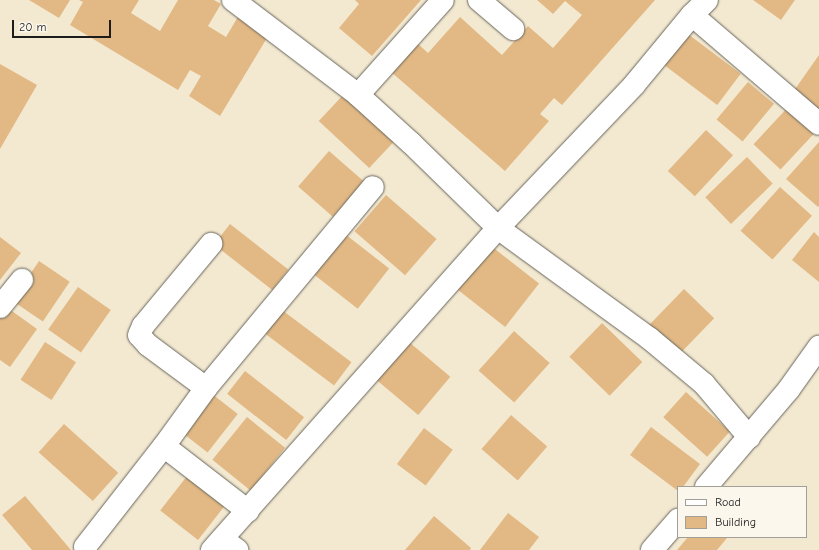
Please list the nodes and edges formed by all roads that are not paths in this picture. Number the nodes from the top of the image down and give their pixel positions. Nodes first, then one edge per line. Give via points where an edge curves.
1 (233, 0) edge
2 (443, 0) edge
3 (479, 0) edge
4 (707, 0) edge
5 (692, 15) junction
6 (513, 29) dead end
7 (358, 95) junction
8 (819, 124) edge
9 (373, 187) dead end
10 (498, 228) junction
11 (211, 244) dead end
12 (22, 280) dead end
13 (0, 307) edge
14 (819, 347) edge
15 (206, 388) junction
16 (749, 437) junction
17 (164, 446) junction
18 (707, 486) edge
19 (248, 511) junction
20 (677, 521) edge
21 (224, 546) edge
22 (85, 547) dead end
23 (652, 550) edge

1 - 7 street
2 - 7 street
3 - 6 street
4 - 5 street
5 - 8 street
5 - 10 street via 634,84
7 - 10 street
9 - 15 street
10 - 16 street via 649,338 704,384
10 - 19 street
11 - 15 street via 143,326 139,335
12 - 13 street
14 - 16 street via 790,389
15 - 17 street
16 - 18 street
17 - 19 street
17 - 22 street
19 - 21 street
20 - 23 street

